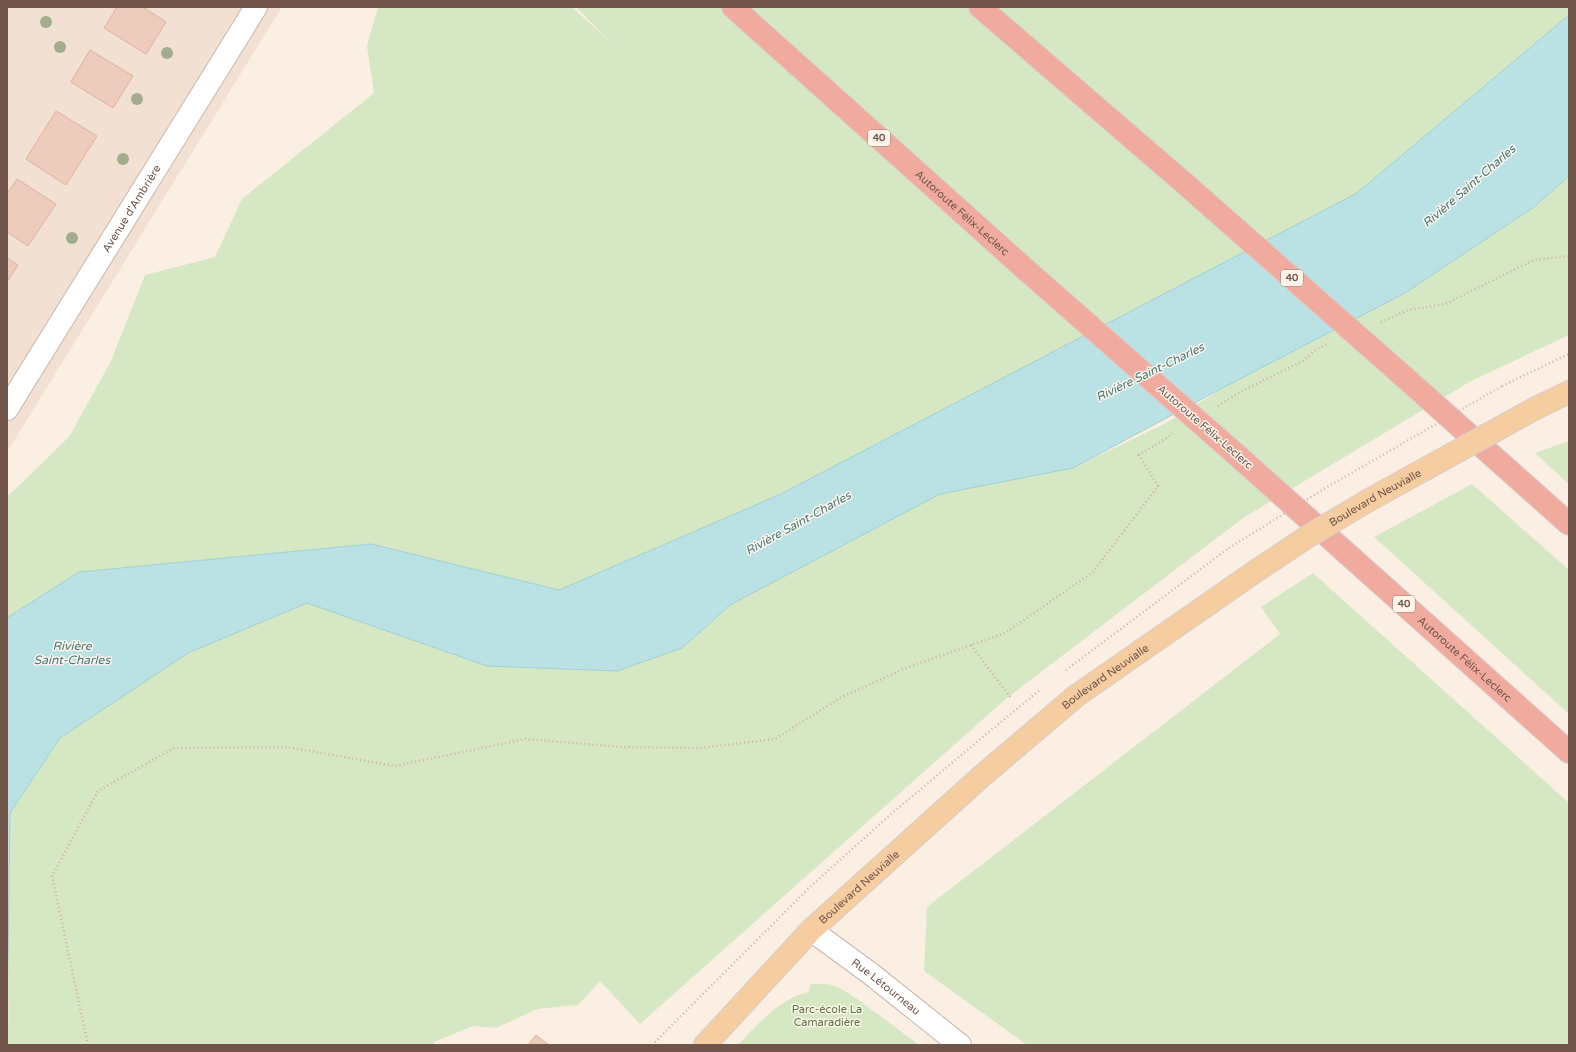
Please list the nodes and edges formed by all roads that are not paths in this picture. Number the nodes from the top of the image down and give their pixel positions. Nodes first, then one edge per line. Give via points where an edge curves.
1 (256, 7) edge
2 (733, 7) edge
3 (980, 7) edge
4 (1569, 392) edge
5 (7, 410) edge
6 (1569, 524) edge
7 (1569, 752) edge
8 (810, 930) junction
9 (705, 1045) edge
10 (960, 1045) edge

1 - 5 street, Avenue d'Ambrière
2 - 7 highway, Autoroute Félix-Leclerc / 40, bridge
3 - 6 highway, 40, bridge via 1183,182
4 - 8 main road, Boulevard Neuvialle, bridge via 1369,500 1307,537 1076,696 983,775
8 - 9 main road, Boulevard Neuvialle
8 - 10 street, Rue Létourneau via 871,974

